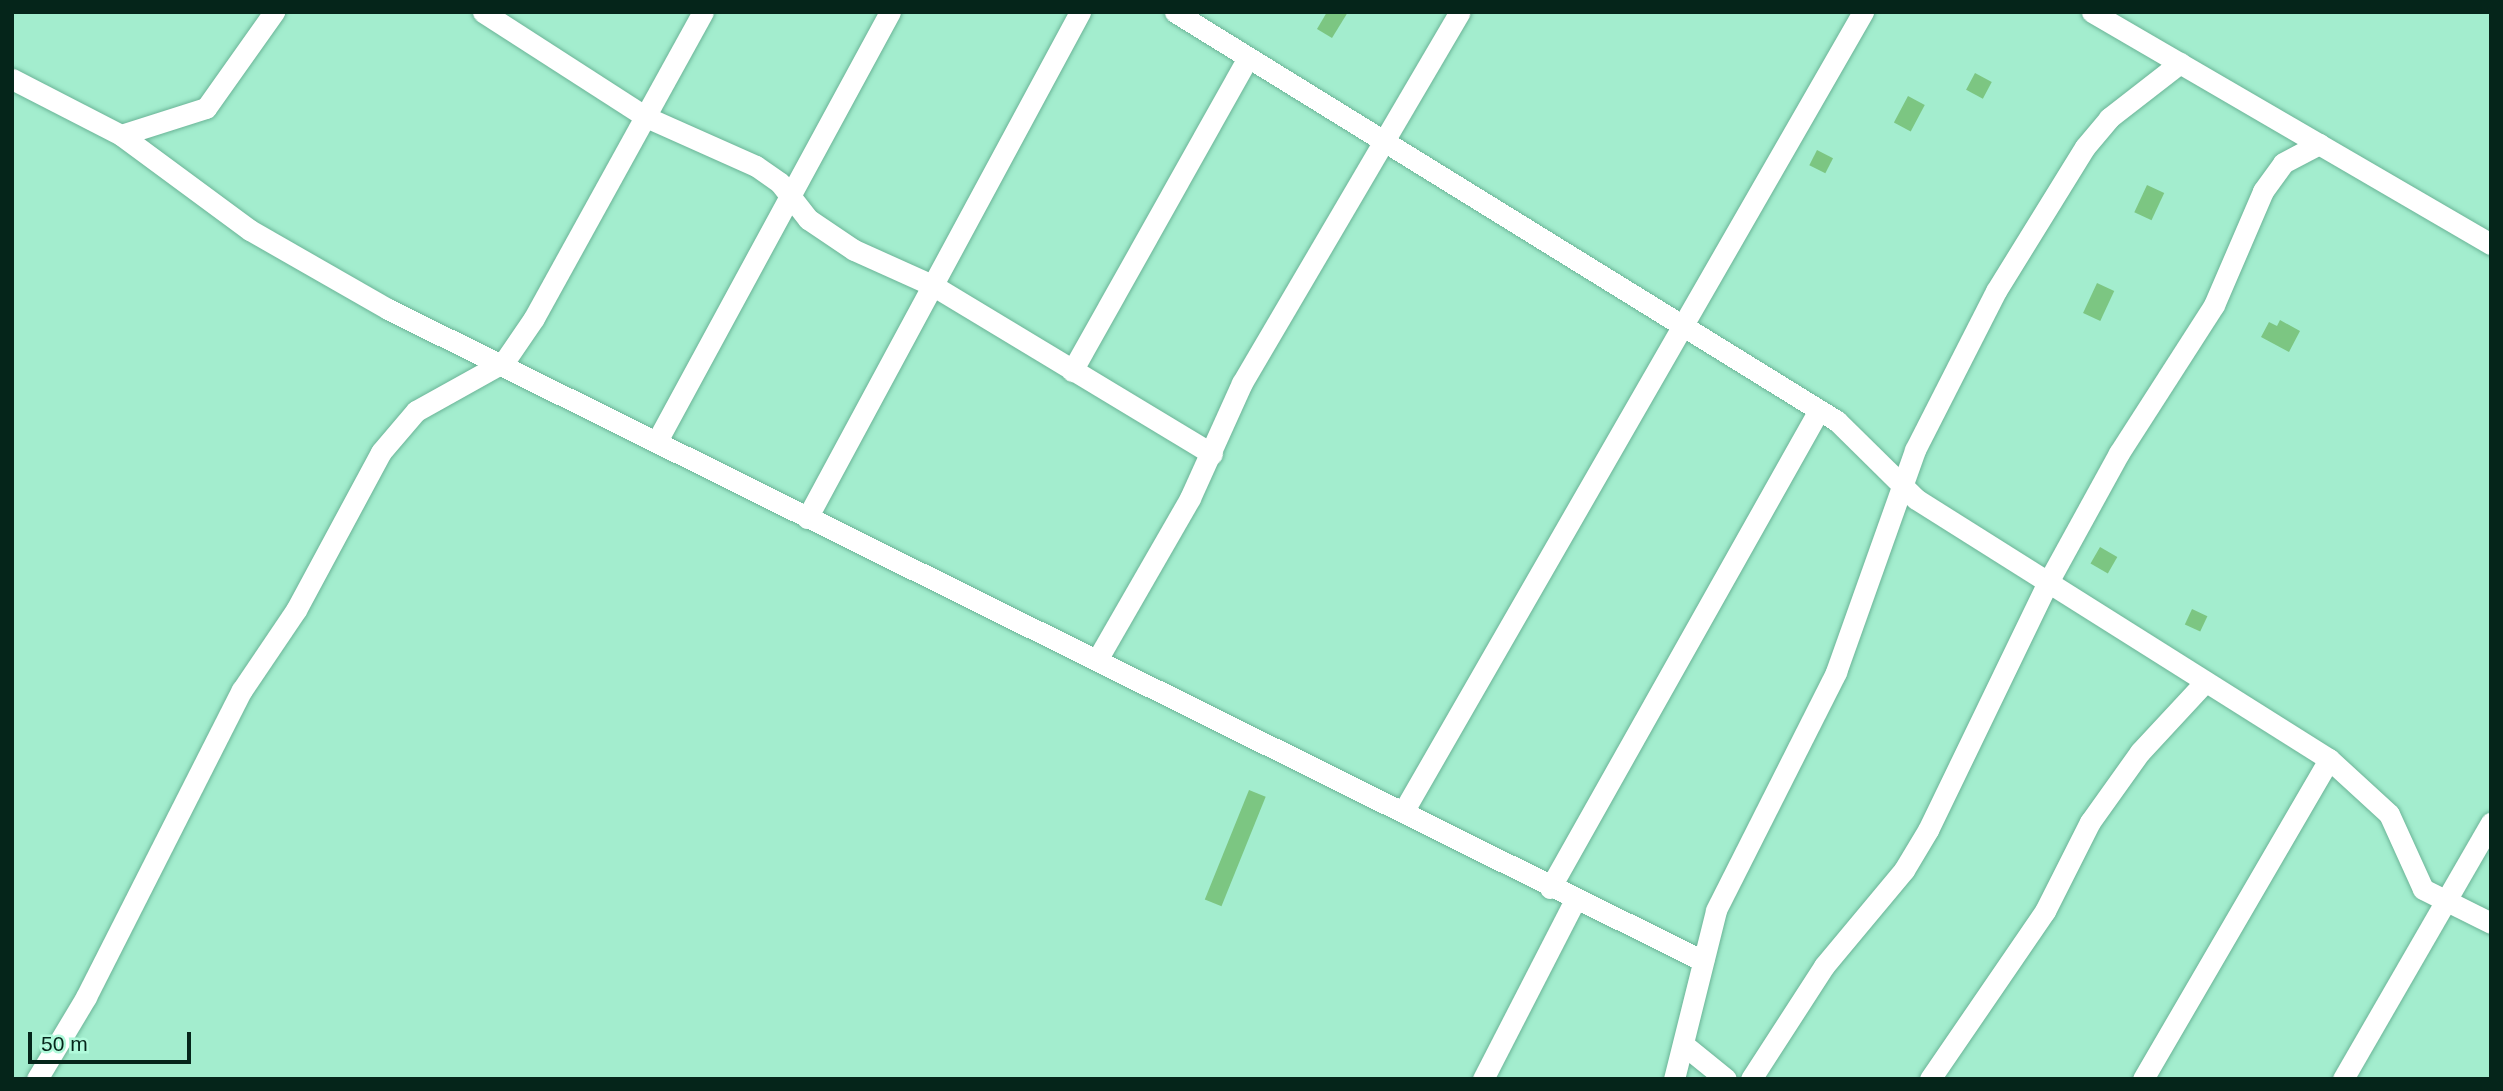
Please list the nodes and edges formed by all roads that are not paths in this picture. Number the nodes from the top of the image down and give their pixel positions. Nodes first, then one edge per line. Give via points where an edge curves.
1 (274, 12) edge
2 (484, 12) edge
3 (703, 12) edge
4 (890, 12) edge
5 (1080, 12) edge
6 (1175, 12) edge
7 (1460, 12) edge
8 (1863, 12) edge
9 (2092, 12) edge
10 (1248, 58) junction
11 (2180, 63) junction
12 (12, 79) edge
13 (646, 117) junction
14 (121, 135) junction
15 (1384, 144) junction
16 (2319, 144) junction
17 (790, 197) junction
18 (2491, 244) edge
19 (932, 285) junction
20 (1684, 330) junction
21 (504, 362) junction
22 (1072, 371) junction
23 (1819, 410) junction
24 (657, 441) junction
25 (1212, 454) junction
26 (1900, 486) junction
27 (807, 518) junction
28 (2047, 584) junction
29 (1097, 660) junction
30 (2205, 682) junction
31 (2329, 758) junction
32 (1403, 812) junction
33 (2491, 823) edge
34 (1550, 888) junction
35 (2447, 899) junction
36 (1575, 901) junction
37 (2491, 922) edge
38 (1703, 961) junction
39 (1684, 1045) junction
40 (37, 1079) edge
41 (1483, 1079) edge
42 (1674, 1079) edge
43 (1726, 1079) edge
44 (1751, 1079) edge
45 (1930, 1079) edge
46 (2143, 1079) edge
47 (2343, 1079) edge

1 - 14 street via 206,108
2 - 13 street
3 - 13 street
4 - 17 street
5 - 19 street
6 - 10 street
7 - 15 street
8 - 20 street
9 - 11 street
10 - 15 street
10 - 22 street
11 - 16 street
11 - 26 street via 2109,118 2085,147 1996,291
12 - 14 street
13 - 17 street via 756,166
13 - 21 street via 534,318
14 - 21 street via 262,238 388,309
15 - 20 street
15 - 25 street via 1242,383
16 - 18 street
16 - 28 street via 2283,163 2263,191 2189,350 2119,453
17 - 19 street via 808,219 854,250
17 - 24 street
19 - 22 street
19 - 27 street
20 - 23 street
20 - 32 street
21 - 24 street
21 - 40 street via 416,411 381,452 296,610 242,690 86,996
22 - 25 street
23 - 26 street via 1863,443
23 - 34 street
24 - 27 street
25 - 29 street
26 - 28 street
26 - 38 street via 1836,671 1779,795 1728,884
27 - 29 street
28 - 30 street
28 - 44 street via 1928,830 1904,870 1824,966
29 - 32 street
30 - 31 street
30 - 45 street via 2140,752 2090,822 2045,911
31 - 35 street via 2389,814 2423,889
31 - 46 street
32 - 34 street
33 - 35 street
34 - 36 street
35 - 37 street
35 - 47 street
36 - 38 street
36 - 41 street
38 - 39 street
39 - 42 street
39 - 43 street

